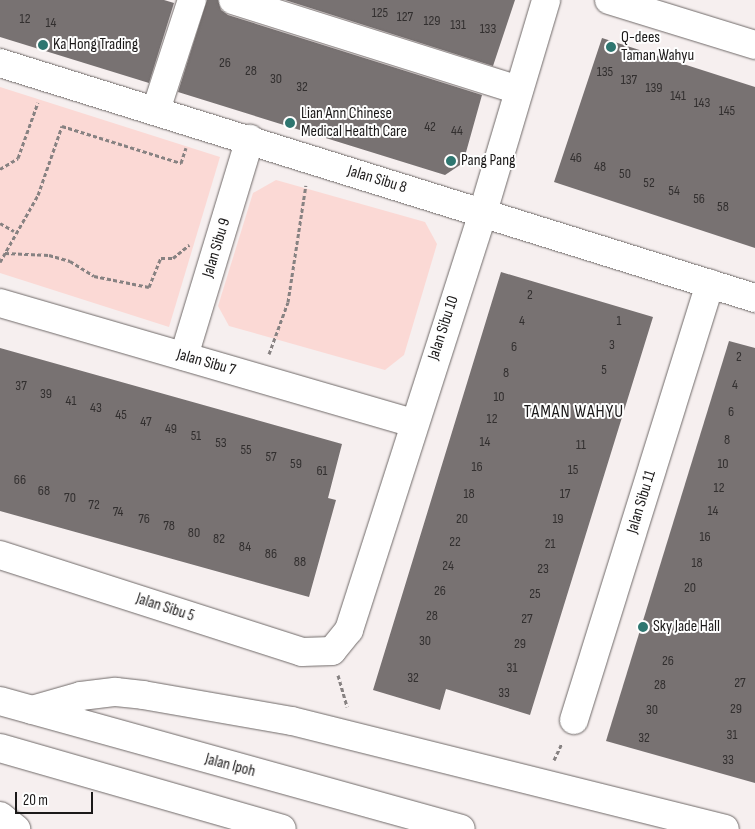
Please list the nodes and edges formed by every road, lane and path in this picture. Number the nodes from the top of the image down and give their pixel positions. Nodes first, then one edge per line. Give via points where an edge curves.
1 (192, 0) edge
2 (233, 0) edge
3 (546, 0) edge
4 (609, 0) edge
5 (755, 45) edge
6 (0, 63) edge
7 (48, 78) junction
8 (518, 90) junction
9 (156, 110) junction
10 (194, 121) junction
11 (250, 139) junction
12 (310, 160) junction
13 (0, 169) edge
14 (483, 212) junction
15 (0, 223) edge
16 (14, 231) junction
17 (216, 251) junction
18 (5, 253) junction
19 (0, 262) edge
20 (710, 284) junction
21 (755, 298) edge
22 (0, 304) edge
23 (184, 356) junction
24 (260, 379) junction
25 (412, 423) junction
26 (0, 555) edge
27 (332, 650) joint
28 (0, 700) edge
29 (32, 710) junction
30 (574, 720) dead end
31 (0, 748) edge
32 (0, 816) edge
33 (16, 829) edge
34 (282, 829) edge
35 (461, 829) edge
36 (725, 829) edge

1 - 9 main road
2 - 8 main road
3 - 8 main road, Jalan Sibu 10
4 - 5 main road
6 - 7 main road, Jalan Sibu 8
7 - 9 main road, Jalan Sibu 8
7 - 13 path via 18,158
8 - 14 main road, Jalan Sibu 10
9 - 10 main road, Jalan Sibu 8
10 - 11 main road, Jalan Sibu 8
10 - 16 path via 181,163 62,126 38,195
11 - 12 main road, Jalan Sibu 8
11 - 17 main road, Jalan Sibu 9
12 - 14 main road, Jalan Sibu 8
12 - 24 path via 288,302
14 - 20 main road, Jalan Sibu 8
14 - 25 main road, Jalan Sibu 10
15 - 16 path
16 - 18 path
17 - 18 path via 187,244 174,258 162,258 149,287 94,276 70,261 49,256
17 - 23 main road, Jalan Sibu 9
18 - 19 path
20 - 21 main road, Jalan Sibu 8
20 - 30 main road, Jalan Sibu 11
22 - 23 main road, Jalan Sibu 7
23 - 24 main road, Jalan Sibu 7
24 - 25 main road, Jalan Sibu 7
25 - 27 main road, Jalan Sibu 10 via 348,630
26 - 27 main road, Jalan Sibu 5 via 302,652
28 - 29 main road, Jalan Ipoh
29 - 35 main road, Jalan Ipoh
29 - 36 main road via 81,696 116,692 292,721
31 - 34 main road
32 - 33 main road

